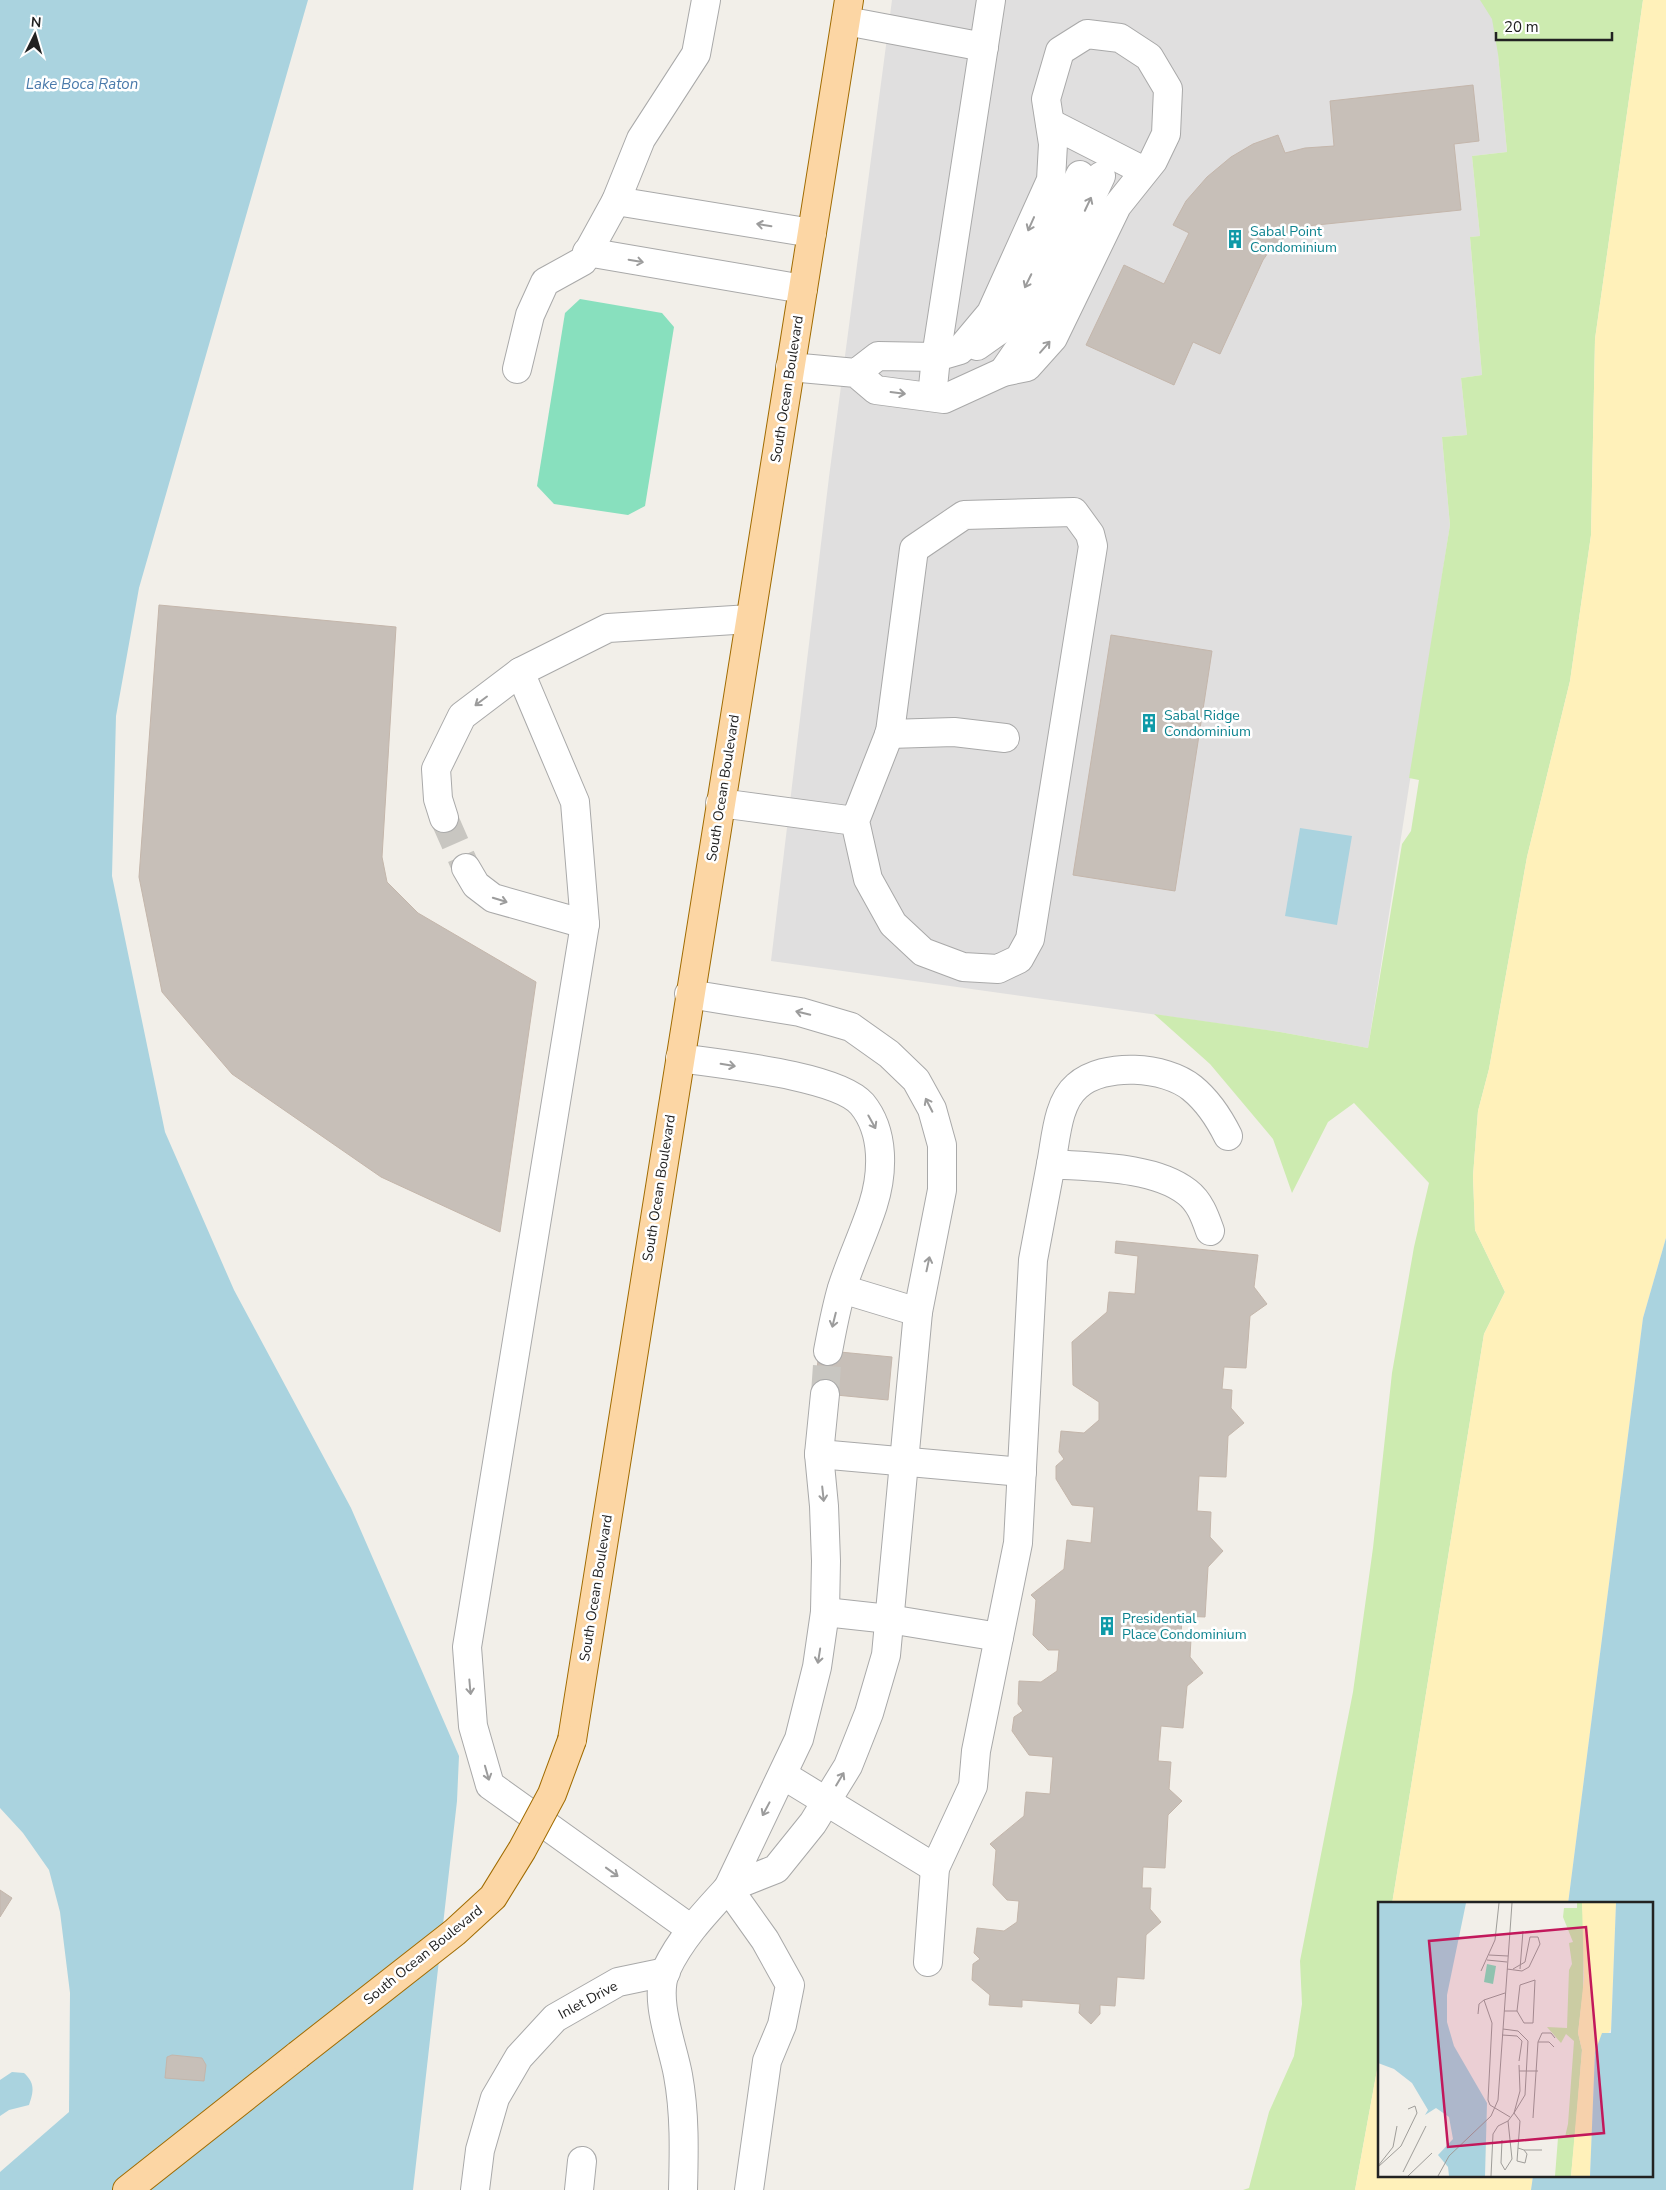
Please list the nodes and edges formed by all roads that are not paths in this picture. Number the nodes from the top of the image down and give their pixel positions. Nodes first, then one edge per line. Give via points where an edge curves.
1 (706, 0) edge
2 (992, 0) edge
3 (847, 11) edge
4 (984, 46) junction
5 (1050, 123) junction
6 (1144, 171) junction
7 (616, 201) junction
8 (812, 233) junction
9 (588, 252) junction
10 (803, 289) junction
11 (948, 354) junction
12 (790, 367) junction
13 (517, 368) dead end
14 (1003, 372) junction
15 (856, 373) junction
16 (932, 397) junction
17 (750, 619) junction
18 (520, 672) junction
19 (889, 734) junction
20 (1005, 738) dead end
21 (720, 803) junction
22 (444, 818) tunnel mouth
23 (855, 821) junction
24 (466, 868) tunnel mouth
25 (585, 924) junction
26 (689, 994) junction
27 (680, 1058) junction
28 (1228, 1136) dead end
29 (1051, 1164) junction
30 (1210, 1231) dead end
31 (842, 1289) junction
32 (918, 1312) junction
33 (828, 1351) tunnel mouth
34 (824, 1394) tunnel mouth
35 (819, 1454) junction
36 (904, 1462) junction
37 (1022, 1472) junction
38 (825, 1612) junction
39 (889, 1619) junction
40 (999, 1637) junction
41 (783, 1775) junction
42 (826, 1802) junction
43 (934, 1868) junction
44 (728, 1888) junction
45 (691, 1929) junction
46 (928, 1962) dead end
47 (666, 1972) junction
48 (582, 2161) dead end
49 (127, 2190) edge
50 (475, 2190) edge
51 (578, 2190) edge
52 (683, 2190) edge
53 (750, 2190) edge

1 - 7 lane via 696,54 641,139
2 - 4 lane
3 - 4 lane
3 - 8 main road, South Ocean Boulevard
4 - 11 lane
5 - 6 lane
5 - 6 lane via 1046,98 1060,51 1087,34 1120,38 1149,57 1168,89 1166,134 1153,161
5 -> 11 lane via 1053,144 1051,180 991,313
14 -> 6 lane via 1028,367 1053,338 1117,206
8 -> 7 lane
7 - 9 lane
8 - 10 main road, South Ocean Boulevard
9 -> 10 lane
9 - 13 lane via 583,261 545,282 530,315
10 - 12 main road, South Ocean Boulevard
14 -> 11 lane via 1023,343 1090,175 1008,324 975,348
11 - 15 lane via 878,356
11 - 16 lane
12 - 15 lane
12 - 17 main road, South Ocean Boulevard
14 - 16 lane via 944,399
15 -> 16 lane via 876,390
17 - 18 lane via 608,628
17 - 21 main road, South Ocean Boulevard
18 -> 22 lane via 462,716 436,769 438,799
18 - 25 lane via 575,802
19 - 20 lane via 954,732
19 - 23 lane
19 - 23 lane via 914,549 964,515 1074,512 1090,534 1093,546 1030,939 1019,959 998,969 963,966 923,952 893,924 868,879
21 - 23 lane
21 - 26 main road, South Ocean Boulevard
24 -> 25 lane via 476,885 493,898
25 -> 45 lane via 467,1647 473,1726 490,1785
26 - 27 main road, South Ocean Boulevard
32 -> 26 lane via 942,1190 942,1145 932,1109 916,1080 889,1054 851,1027 800,1012
27 -> 31 lane via 794,1075 835,1087 862,1103 879,1135 880,1170 873,1204
27 - 49 main road, South Ocean Boulevard, bridge via 572,1740 552,1794 492,1897 447,1938
28 - 29 lane via 1220,1120 1191,1087 1164,1074 1131,1069 1104,1072 1077,1085 1064,1103
29 - 30 lane via 1133,1172 1166,1180 1187,1192 1202,1209
29 - 37 lane via 1033,1260
31 - 32 lane
31 -> 33 lane
32 - 36 lane
34 - 35 lane
35 - 36 lane
35 -> 38 lane via 824,1506
36 - 37 lane
36 - 39 lane
37 - 40 lane via 1018,1543
38 - 39 lane
38 -> 41 lane via 817,1667 799,1739
39 - 40 lane
42 -> 39 lane via 848,1766 870,1713 886,1655
40 - 43 lane via 976,1751 973,1786
41 - 42 lane
41 -> 44 lane
42 - 43 lane
42 - 44 lane via 813,1824 776,1869
43 - 46 lane
44 - 45 lane
44 - 53 lane via 765,1940 790,1985 782,2025 767,2062
45 - 47 lane
47 - 50 lane, Inlet Drive via 618,1982 555,2018 519,2057 495,2098 480,2150
47 - 52 lane via 663,1994 665,2028 678,2075 684,2134
48 - 51 lane

